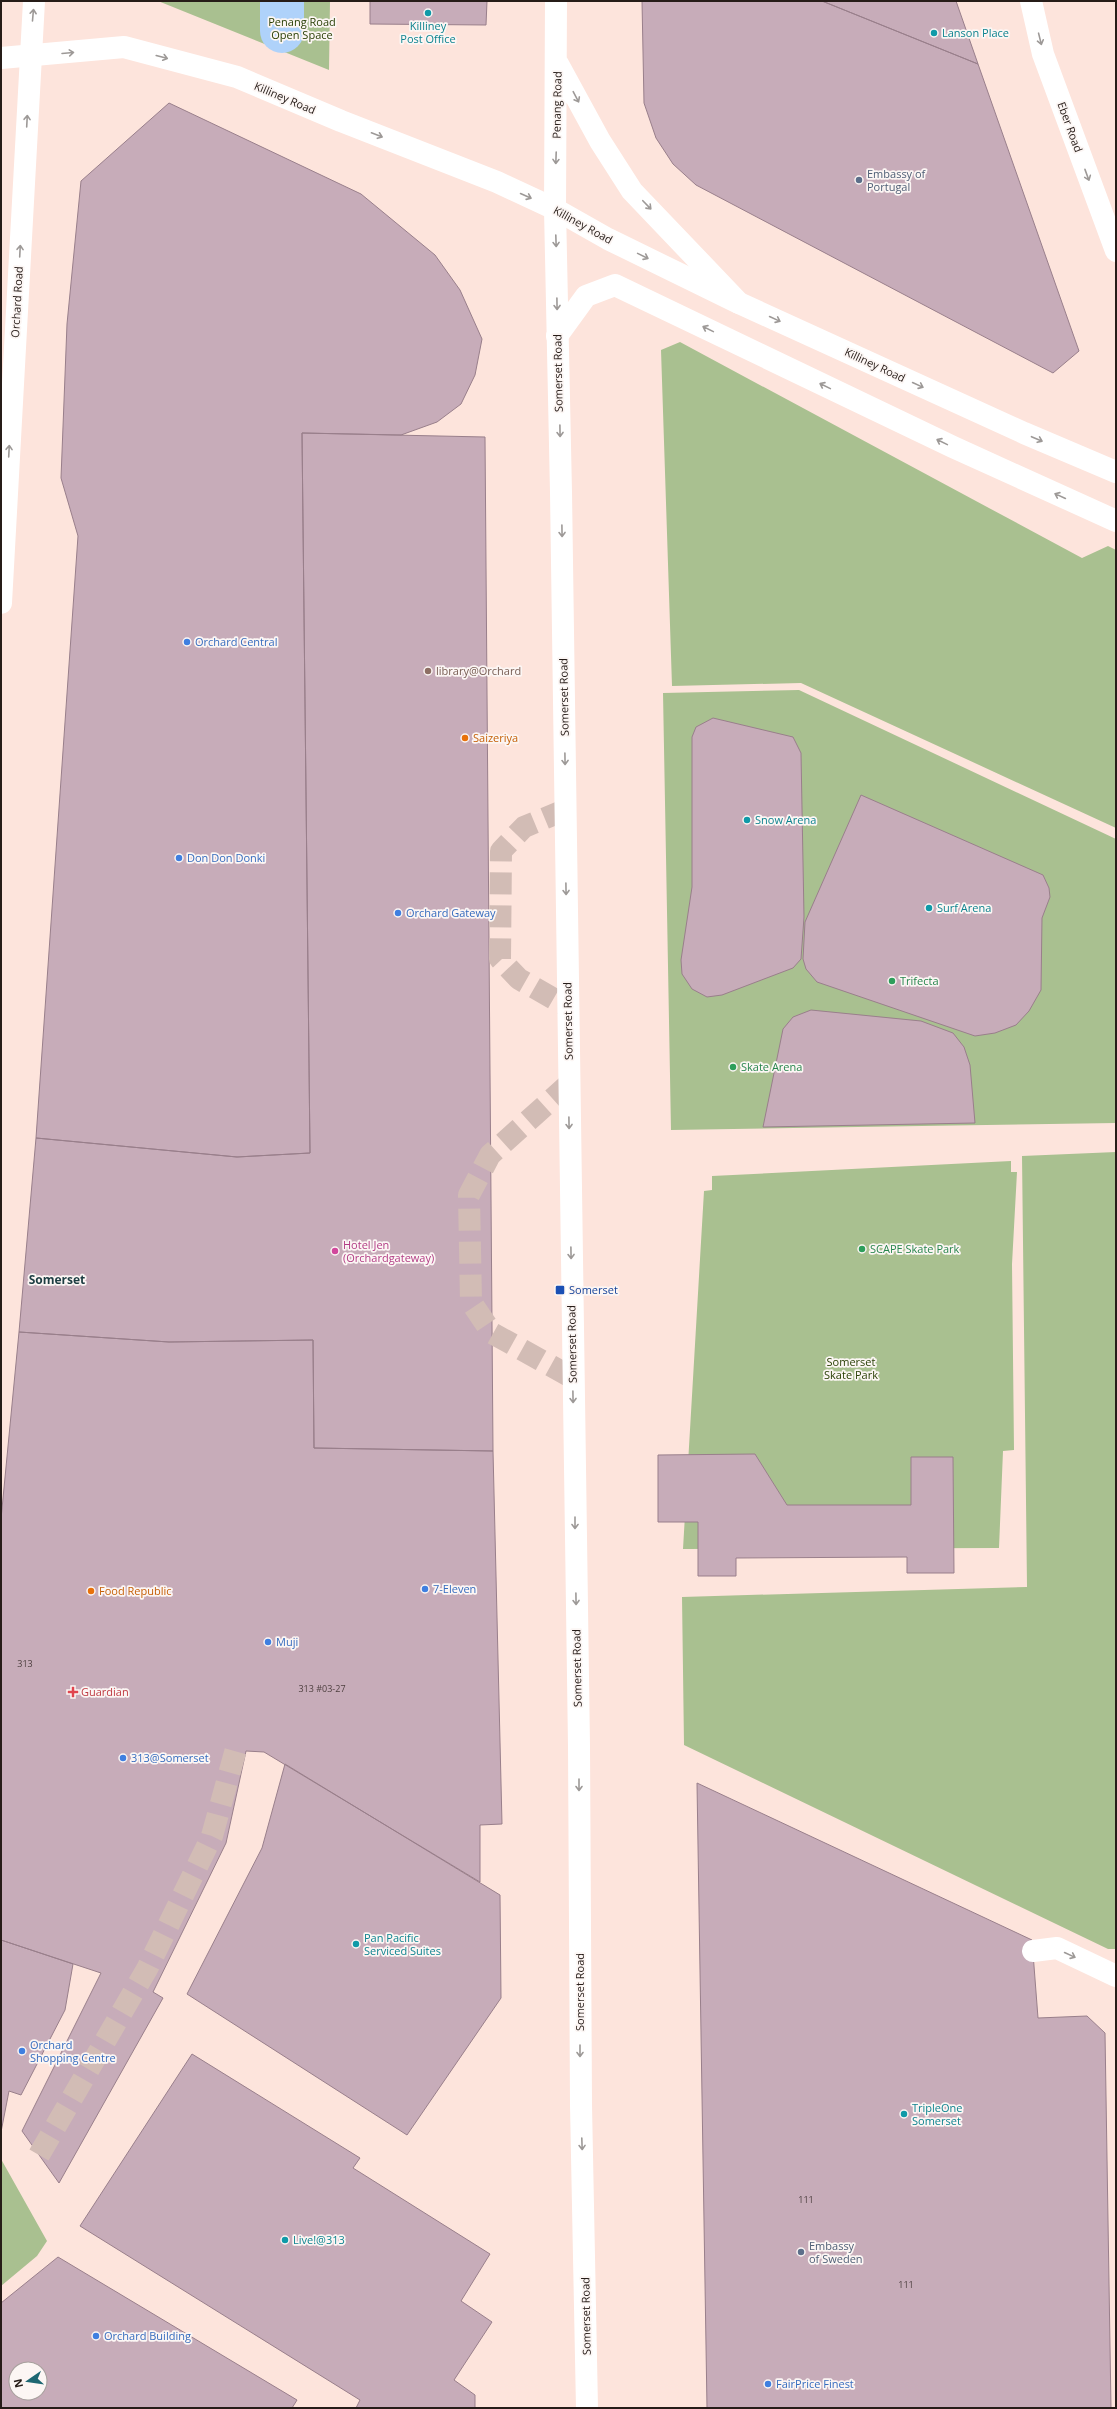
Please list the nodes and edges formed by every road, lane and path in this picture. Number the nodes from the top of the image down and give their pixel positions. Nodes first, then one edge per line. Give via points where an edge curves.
1 (34, 1) edge
2 (556, 1) edge
3 (1031, 1) edge
4 (30, 56) junction
5 (1, 58) edge
6 (557, 63) junction
7 (555, 209) junction
8 (1116, 251) edge
9 (739, 303) junction
10 (557, 336) junction
11 (1116, 472) edge
12 (1116, 521) edge
13 (1, 603) edge
14 (1033, 1951) dead end
15 (1116, 1976) edge
16 (587, 2408) edge

4 -> 1 main road, Orchard Road
2 - 6 main road, Penang Road
3 -> 8 main road, Eber Road via 1043,54
4 - 5 main road, Killiney Road
4 -> 7 main road, Killiney Road via 124,48 237,77 348,124 497,182
13 -> 4 main road, Orchard Road
6 -> 7 main road, Penang Road
6 -> 9 main road via 600,141 632,191
7 -> 9 main road, Killiney Road via 608,239
7 -> 10 main road, Somerset Road
9 -> 11 main road, Killiney Road via 1024,433
12 -> 10 main road via 953,447 615,285 586,296
10 -> 16 main road, Somerset Road
14 -> 15 main road via 1057,1948

